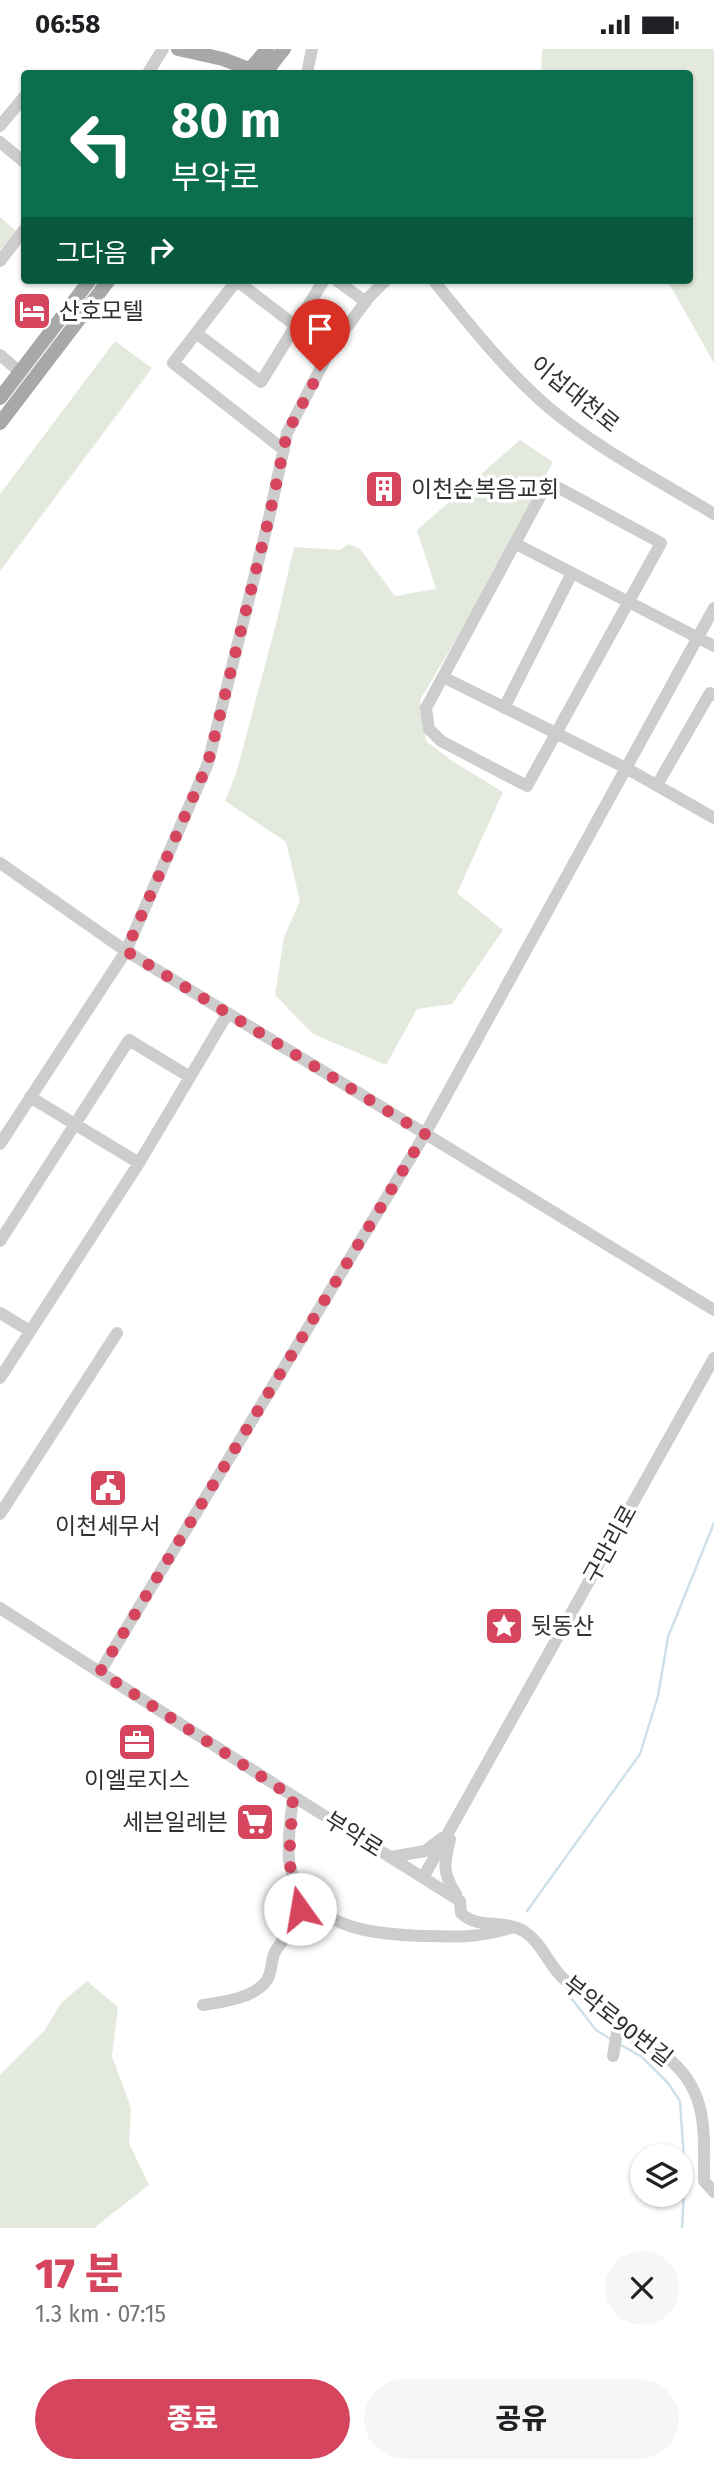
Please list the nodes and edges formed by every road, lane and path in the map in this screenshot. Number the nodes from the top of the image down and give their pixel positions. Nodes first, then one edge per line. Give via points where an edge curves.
1 (163, 49) edge
2 (177, 49) edge
3 (267, 49) edge
4 (284, 49) edge
5 (312, 49) edge
6 (194, 50) edge
7 (150, 70) edge
8 (248, 70) edge
9 (256, 70) edge
10 (259, 70) edge
11 (308, 70) edge
12 (21, 101) edge
13 (0, 126) edge
14 (0, 142) edge
15 (21, 160) edge
16 (21, 234) edge
17 (0, 261) edge
18 (87, 284) edge
19 (106, 284) edge
20 (234, 284) edge
21 (242, 284) edge
22 (322, 284) edge
23 (341, 284) edge
24 (382, 284) edge
25 (436, 284) edge
26 (366, 302) junction
27 (296, 326) junction
28 (196, 333) junction
29 (0, 355) edge
30 (20, 372) junction
31 (0, 398) edge
32 (0, 423) edge
33 (284, 450) junction
34 (714, 514) edge
35 (516, 544) junction
36 (572, 573) junction
37 (630, 602) junction
38 (714, 608) edge
39 (698, 637) junction
40 (714, 646) edge
41 (443, 677) junction
42 (714, 695) edge
43 (504, 708) junction
44 (557, 734) junction
45 (626, 768) junction
46 (657, 785) junction
47 (713, 816) edge
48 (0, 863) edge
49 (126, 951) junction
50 (228, 1013) junction
51 (190, 1077) junction
52 (30, 1097) junction
53 (75, 1124) junction
54 (425, 1134) junction
55 (0, 1144) edge
56 (139, 1163) junction
57 (0, 1241) edge
58 (714, 1310) edge
59 (0, 1313) edge
60 (30, 1331) junction
61 (117, 1333) dead end
62 (714, 1358) edge
63 (709, 1371) edge
64 (0, 1378) edge
65 (0, 1514) edge
66 (0, 1608) edge
67 (100, 1672) junction
68 (293, 1797) junction
69 (453, 1824) junction
70 (391, 1857) junction
71 (424, 1876) junction
72 (298, 1895) junction
73 (460, 1901) junction
74 (514, 1927) junction
75 (204, 2005) dead end
76 (618, 2027) junction
77 (613, 2056) dead end
78 (714, 2192) edge

1 - 7 street
2 - 6 main road
3 - 9 main road
4 - 10 main road
5 - 11 street
6 - 8 main road
12 - 13 street
14 - 15 street
16 - 17 street
18 - 30 main road
19 - 32 main road
20 - 28 street
21 - 27 street
22 - 27 street
23 - 26 street
24 - 26 street
25 - 34 street, 이섭대천로 via 497,357 550,408 611,452
26 - 33 street via 330,350 287,433
27 - 28 street via 261,382
28 - 33 street via 173,363
29 - 30 street
30 - 31 main road
33 - 49 street via 208,763
35 - 36 street
35 - 37 street via 548,482 661,543
35 - 41 street
36 - 37 street
36 - 43 street
37 - 39 street
37 - 44 street
38 - 39 street
39 - 40 street
39 - 45 street
41 - 43 street
41 - 44 street via 426,708 429,729 441,741 527,786
42 - 46 street via 710,693
43 - 44 street
44 - 45 street
45 - 46 street
45 - 54 street
46 - 47 street
48 - 49 street
49 - 50 street
49 - 52 street
50 - 51 street
50 - 54 street
51 - 53 street via 129,1040
51 - 56 street
52 - 53 street
52 - 55 street
53 - 56 street
53 - 57 street
54 - 58 street
54 - 67 street
56 - 60 street
59 - 60 street
60 - 64 street
61 - 65 street
62 - 63 street, 구만리로
63 - 69 street, 구만리로
66 - 67 street, 부악로
67 - 68 street, 부악로
68 - 70 street, 부악로
68 - 72 street via 289,1861
69 - 70 street via 425,1851
69 - 71 street, 구만리로
69 - 73 street via 445,1874
70 - 71 street, 부악로
71 - 73 street, 부악로
72 - 74 street via 333,1920 376,1934 486,1936
72 - 75 street via 298,1919 273,1956 267,1980 239,1997
73 - 74 street via 467,1920
74 - 76 street, 부악로90번길 via 527,1933 556,1973
76 - 77 street
76 - 78 street, 부악로90번길 via 665,2056 695,2090 704,2125 705,2181

